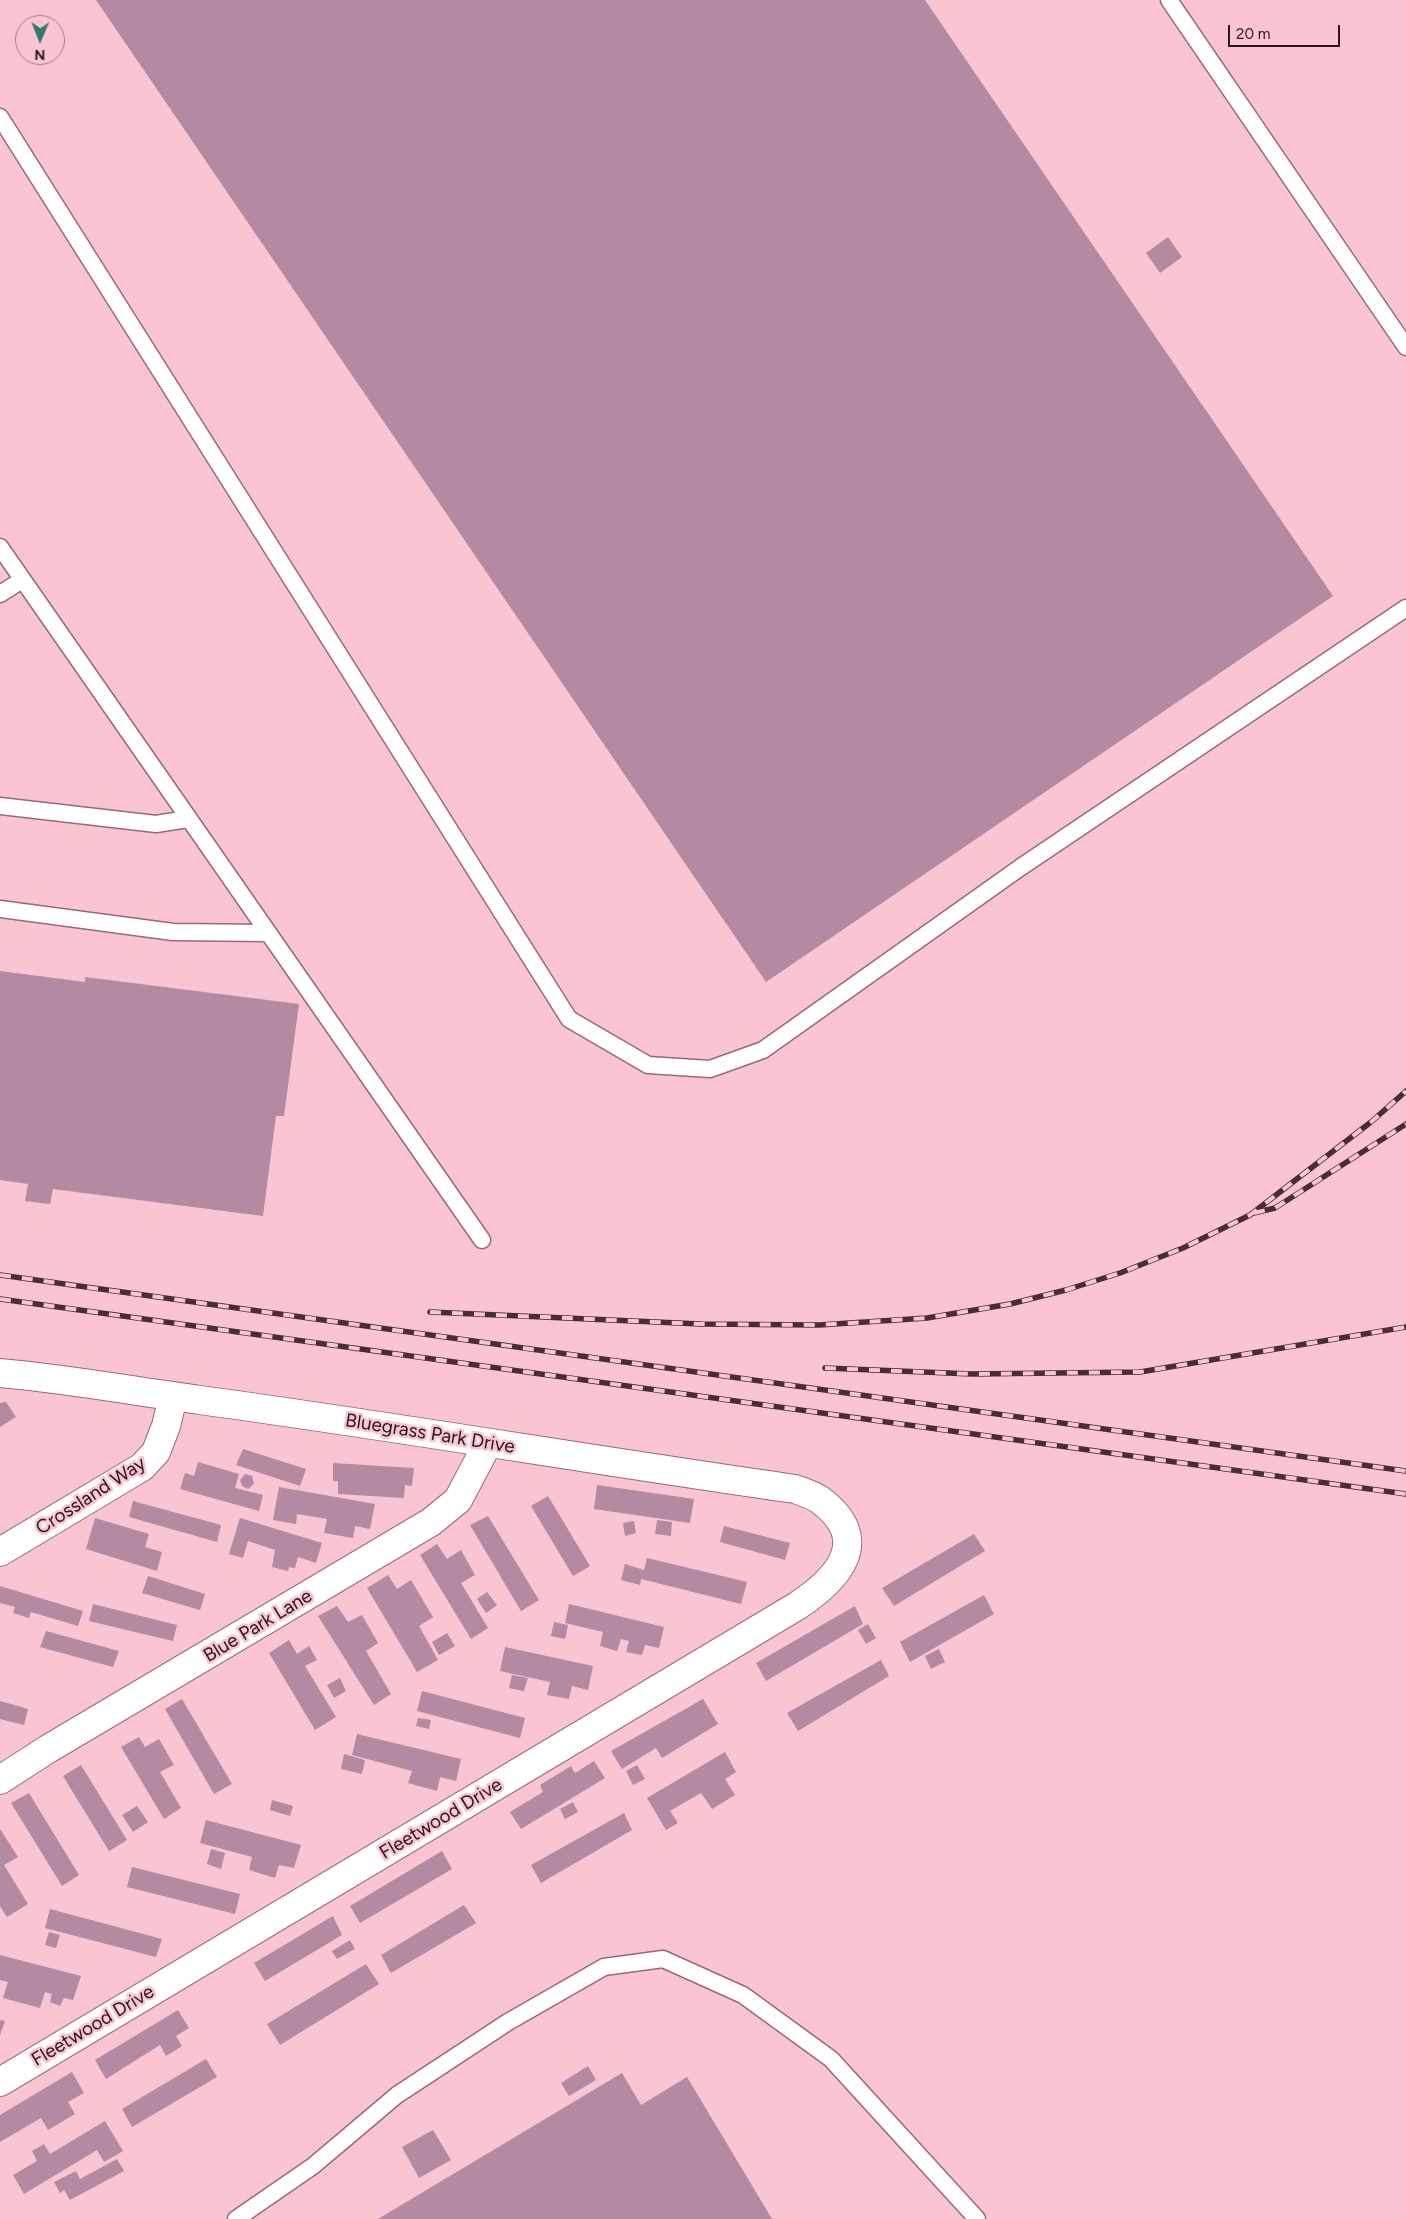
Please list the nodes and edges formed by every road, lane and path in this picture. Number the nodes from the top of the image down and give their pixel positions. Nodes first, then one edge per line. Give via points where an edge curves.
1 (1169, 0) edge
2 (0, 117) edge
3 (1406, 348) edge
4 (0, 547) edge
5 (22, 580) junction
6 (0, 594) edge
7 (1406, 608) edge
8 (0, 806) edge
9 (188, 819) junction
10 (0, 909) edge
11 (267, 933) junction
12 (482, 1240) dead end
13 (0, 1373) edge
14 (174, 1397) junction
15 (488, 1443) junction
16 (844, 1530) joint
17 (0, 1552) edge
18 (0, 1780) edge
19 (0, 2082) edge
20 (236, 2219) edge
21 (977, 2219) edge

1 - 3 lane
2 - 7 lane via 569,1019 648,1065 710,1069 763,1050 1021,867
4 - 5 lane
5 - 6 lane
5 - 9 lane
8 - 9 lane via 156,824
9 - 11 lane
10 - 11 lane via 173,932
11 - 12 lane
13 - 14 street, Bluegrass Park Drive via 49,1377
14 - 15 street, Bluegrass Park Drive
14 - 17 street, Crossland Way via 156,1452 142,1467
15 - 16 street, Bluegrass Park Drive via 795,1489 819,1499 836,1514
15 - 18 street, Blue Park Lane via 458,1500 431,1522
16 - 19 street, Fleetwood Drive via 848,1541 844,1559 821,1591
20 - 21 lane via 313,2166 397,2095 508,2022 604,1967 663,1959 743,1995 831,2060

